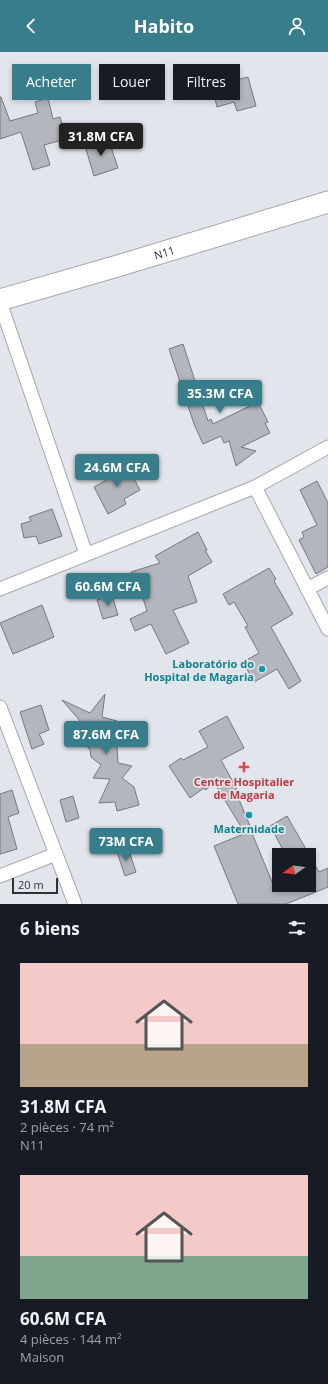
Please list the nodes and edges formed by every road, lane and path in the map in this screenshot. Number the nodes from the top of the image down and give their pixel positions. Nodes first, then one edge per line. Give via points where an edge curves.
1 (328, 202) edge
2 (0, 301) edge
3 (328, 447) edge
4 (255, 487) junction
5 (86, 554) junction
6 (328, 578) edge
7 (0, 589) edge
8 (307, 589) junction
9 (328, 629) edge
10 (0, 707) edge
11 (56, 854) junction
12 (0, 876) edge
13 (76, 904) edge

1 - 2 main road, N11
2 - 5 street
3 - 4 street
4 - 5 street
4 - 8 street
5 - 7 street
6 - 8 street
8 - 9 street
10 - 11 street
11 - 12 street
11 - 13 street

